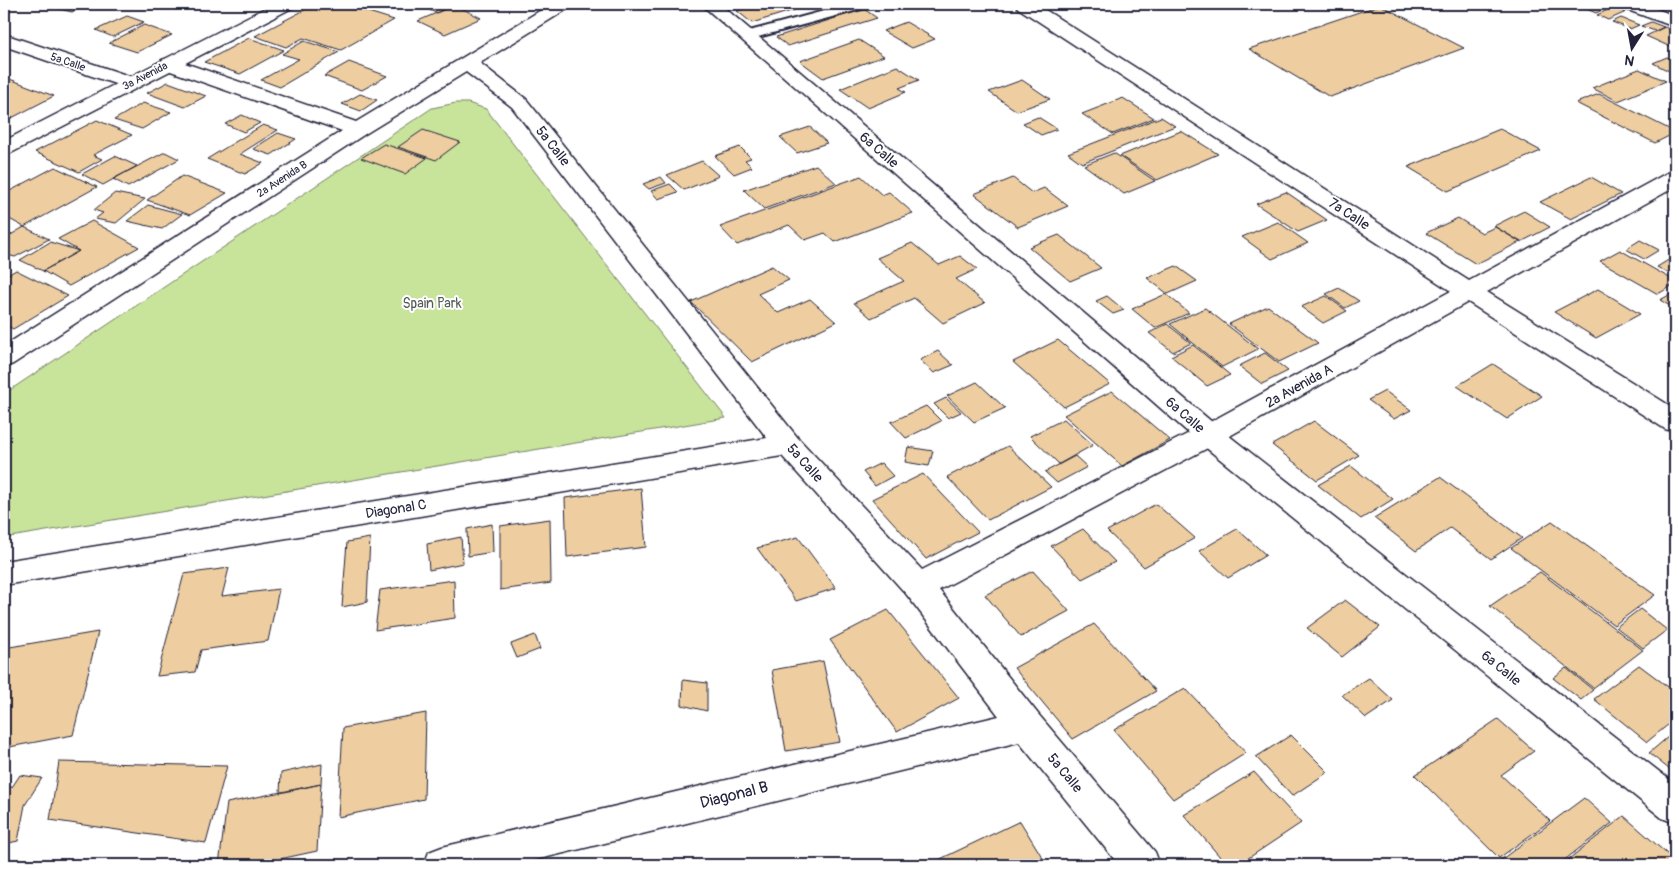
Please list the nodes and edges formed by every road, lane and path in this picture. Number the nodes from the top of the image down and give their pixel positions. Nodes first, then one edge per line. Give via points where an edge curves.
1 (286, 4) edge
2 (562, 4) edge
3 (713, 4) edge
4 (864, 4) edge
5 (1024, 4) edge
6 (1628, 4) edge
7 (1662, 9) edge
8 (1675, 22) edge
9 (747, 36) junction
10 (4, 40) edge
11 (467, 63) junction
12 (169, 64) junction
13 (132, 83) junction
14 (358, 130) junction
15 (4, 149) edge
16 (1675, 178) edge
17 (1469, 292) junction
18 (4, 358) edge
19 (1675, 422) edge
20 (1209, 435) junction
21 (788, 445) junction
22 (4, 573) edge
23 (918, 586) junction
24 (1026, 725) junction
25 (1675, 806) edge
26 (442, 865) edge
27 (1142, 865) edge

1 - 12 street, 3a Avenida
2 - 11 street, 2a Avenida B
3 - 9 street, 6a Calle
4 - 9 lane
5 - 17 street, 7a Calle
6 - 7 street
7 - 8 street
9 - 20 street, 6a Calle
10 - 13 street, 5a Calle
11 - 14 street, 2a Avenida B
11 - 21 street, 5a Calle via 519,103
12 - 13 street, 3a Avenida
12 - 14 street
13 - 15 street, 3a Avenida
14 - 18 street, 2a Avenida B
16 - 17 street, 2a Avenida A
17 - 19 street, 7a Calle
17 - 20 street, 2a Avenida A
20 - 23 street, 2a Avenida A
20 - 25 street, 6a Calle
21 - 22 street, Diagonal C
21 - 23 street, 5a Calle
23 - 24 street, 5a Calle
24 - 26 street, Diagonal B
24 - 27 street, 5a Calle

